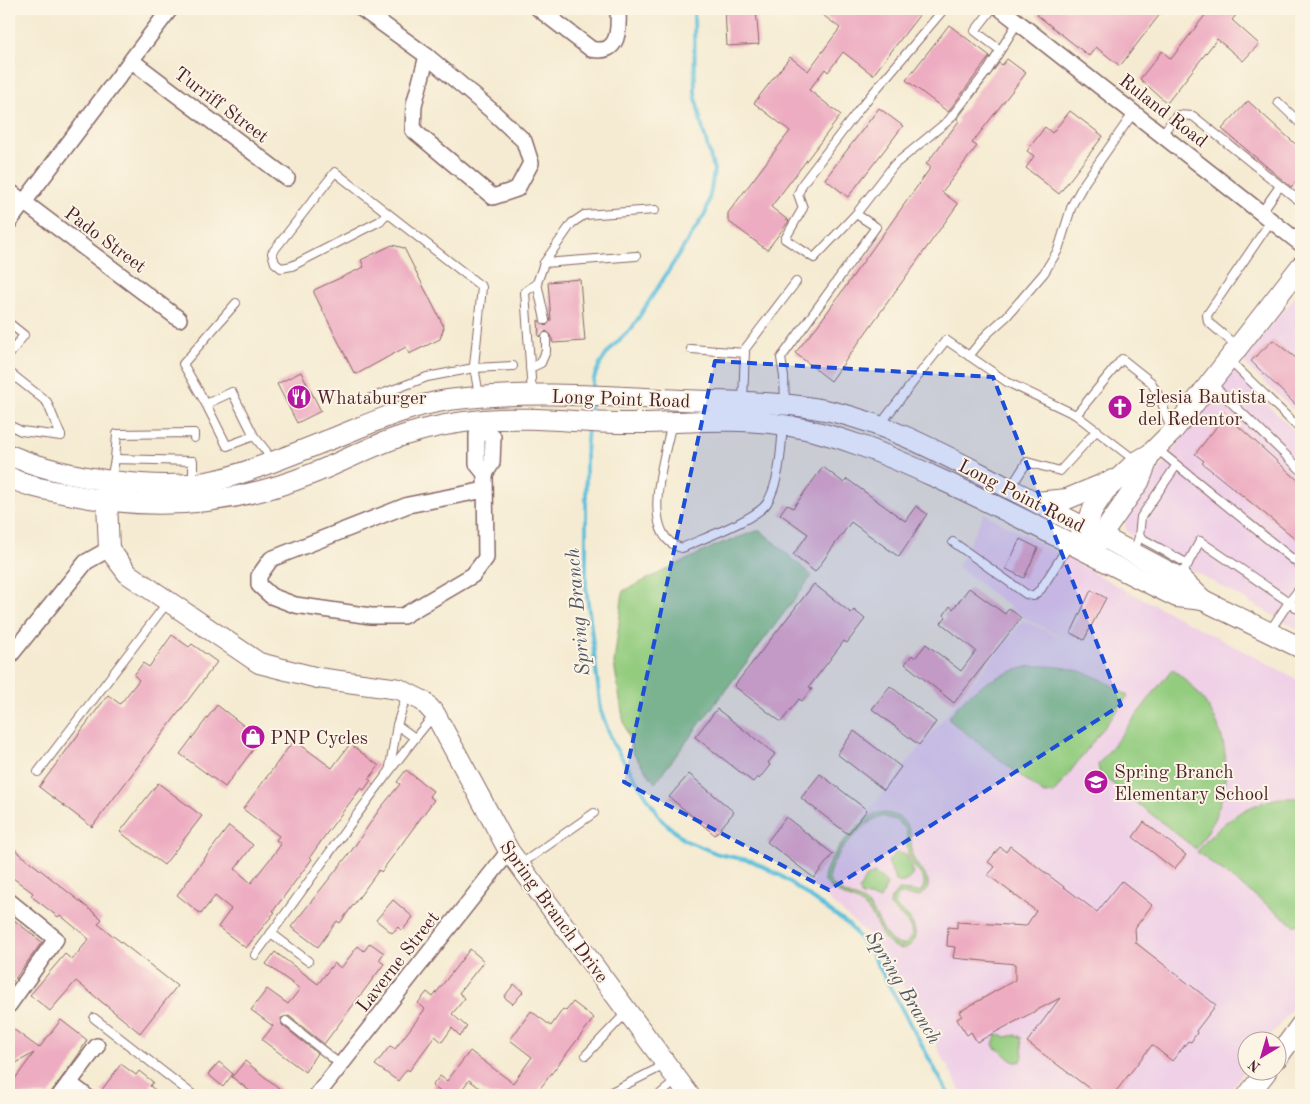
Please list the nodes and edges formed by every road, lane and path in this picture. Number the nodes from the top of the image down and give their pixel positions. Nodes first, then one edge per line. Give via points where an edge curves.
1 (170, 9) edge
2 (362, 9) edge
3 (540, 9) edge
4 (618, 9) edge
5 (944, 9) edge
6 (992, 9) edge
7 (1001, 9) edge
8 (1018, 22) junction
9 (1000, 50) junction
10 (427, 56) junction
11 (132, 61) junction
12 (1278, 102) dead end
13 (1134, 112) junction
14 (1301, 124) edge
15 (1162, 134) junction
16 (287, 178) dead end
17 (1280, 186) junction
18 (9, 191) edge
19 (1301, 199) edge
20 (24, 202) junction
21 (655, 210) dead end
22 (387, 213) junction
23 (856, 214) junction
24 (1266, 217) junction
25 (9, 222) edge
26 (1301, 244) edge
27 (636, 256) dead end
28 (544, 263) junction
29 (1301, 266) edge
30 (796, 282) dead end
31 (537, 283) junction
32 (236, 304) dead end
33 (179, 319) dead end
34 (545, 320) dead end
35 (9, 323) edge
36 (546, 337) dead end
37 (691, 349) dead end
38 (745, 352) junction
39 (1234, 354) junction
40 (9, 355) edge
41 (969, 356) junction
42 (513, 366) dead end
43 (474, 368) junction
44 (530, 368) junction
45 (9, 372) edge
46 (1211, 383) junction
47 (532, 395) junction
48 (371, 398) dead end
49 (479, 398) junction
50 (743, 403) junction
51 (206, 404) junction
52 (784, 415) junction
53 (1076, 415) junction
54 (672, 422) junction
55 (9, 425) edge
56 (484, 425) junction
57 (884, 429) junction
58 (1097, 430) junction
59 (1301, 430) edge
60 (1172, 432) junction
61 (254, 436) junction
62 (194, 438) dead end
63 (194, 452) dead end
64 (9, 455) edge
65 (114, 459) junction
66 (1142, 459) junction
67 (193, 461) junction
68 (271, 462) junction
69 (1176, 466) junction
70 (1301, 470) edge
71 (9, 477) edge
72 (111, 480) junction
73 (193, 484) junction
74 (1010, 488) junction
75 (485, 490) junction
76 (107, 502) junction
77 (1036, 502) junction
78 (1094, 532) junction
79 (953, 542) dead end
80 (1136, 545) junction
81 (1078, 547) junction
82 (109, 549) junction
83 (1301, 566) edge
84 (1184, 571) junction
85 (1301, 587) edge
86 (1203, 600) junction
87 (168, 601) junction
88 (1289, 602) junction
89 (1301, 610) edge
90 (1269, 632) junction
91 (1301, 648) edge
92 (9, 657) edge
93 (407, 693) junction
94 (435, 714) junction
95 (397, 725) junction
96 (415, 738) junction
97 (390, 768) junction
98 (38, 772) dead end
99 (594, 813) dead end
100 (514, 858) junction
101 (9, 901) edge
102 (271, 933) junction
103 (255, 955) dead end
104 (308, 961) dead end
105 (9, 1005) edge
106 (628, 1012) junction
107 (94, 1018) dead end
108 (286, 1021) dead end
109 (1301, 1025) edge
110 (1288, 1043) edge
111 (97, 1046) dead end
112 (586, 1055) dead end
113 (341, 1065) junction
114 (678, 1080) edge
115 (1258, 1082) edge
116 (65, 1089) edge
117 (84, 1095) edge
118 (193, 1095) edge
119 (317, 1095) edge
120 (605, 1095) edge
121 (659, 1095) edge
122 (1248, 1095) edge

1 - 11 street
2 - 10 street
3 - 4 street via 598,51 617,39
5 - 23 lane via 803,182 798,194 803,208 785,239 814,258
6 - 9 lane via 975,31
7 - 8 street, Ruland Road
8 - 9 lane
8 - 13 street, Ruland Road
9 - 23 lane via 949,120 894,166
10 - 10 street via 414,104 413,130 493,196 517,189 531,163 524,141
11 - 16 street, Turriff Street
11 - 20 street
12 - 14 lane
13 - 15 street, Ruland Road
13 - 41 lane via 1076,197 1058,250 1044,273
15 - 17 lane via 1177,115 1193,116
15 - 24 street, Ruland Road
17 - 19 lane
17 - 24 lane
18 - 20 street, Pado Street
20 - 25 street
20 - 33 street, Pado Street
21 - 28 lane via 584,215 572,223
22 - 22 lane via 335,172 272,253 275,263 281,268 292,266 380,221
22 - 43 lane via 482,287
23 - 52 lane via 876,227 780,358 784,377
24 - 26 street, Ruland Road
24 - 39 lane via 1207,314 1208,322
27 - 28 lane
28 - 31 lane
29 - 39 main road
30 - 38 lane
31 - 34 lane
31 - 44 lane via 525,292
32 - 51 lane via 183,364
35 - 40 lane via 24,335
36 - 44 lane via 546,351 541,363
37 - 38 lane
38 - 50 lane
39 - 46 main road
39 - 59 lane
41 - 53 lane via 1007,382
41 - 57 lane via 946,340 886,417
42 - 43 lane
43 - 48 lane via 427,377
43 - 49 lane
44 - 47 lane
45 - 55 lane via 47,402 61,436 21,431
46 - 60 main road
46 - 70 lane
47 - 49 main road, Long Point Road
47 - 50 main road, Long Point Road
49 - 56 main road
49 - 68 main road, Long Point Road via 446,400 403,411
50 - 52 main road, Long Point Road
51 - 61 lane via 227,446
51 - 61 lane via 232,392
52 - 54 main road, Long Point Road via 740,422
52 - 54 lane via 780,464 766,503 756,514 682,548 668,540 659,528 657,514 657,497
52 - 57 main road, Long Point Road via 831,411
52 - 81 main road, Long Point Road via 978,496
53 - 58 lane
53 - 60 lane via 1122,359 1150,382
54 - 56 main road, Long Point Road via 558,420
56 - 75 street via 493,437 492,463 485,474
56 - 76 main road, Long Point Road via 445,425 404,435 306,476 253,493 159,506
57 - 74 main road, Long Point Road
58 - 66 lane
58 - 74 lane via 1060,472 1028,462
60 - 66 main road
61 - 68 lane
62 - 65 lane via 194,433 116,434
63 - 67 lane
64 - 72 main road, Long Point Road via 28,463
65 - 67 lane via 148,456
65 - 72 lane
66 - 69 lane
66 - 77 main road via 1103,486 1067,498
66 - 78 main road via 1139,482
66 - 78 main road via 1105,492 1093,509
67 - 73 lane
68 - 73 main road, Long Point Road via 218,480
69 - 80 lane via 1141,517
69 - 83 lane
71 - 76 main road, Long Point Road via 36,487
72 - 73 main road, Long Point Road
72 - 76 main road
74 - 77 main road, Long Point Road
75 - 75 street via 486,558 474,575 403,616 371,616 295,605 270,596 259,585 259,576 271,559 408,505
76 - 82 main road
77 - 78 main road, Long Point Road
78 - 80 main road, Long Point Road
78 - 81 main road
79 - 81 lane via 1033,596
80 - 84 main road, Long Point Road
81 - 86 main road, Long Point Road via 1177,597
82 - 87 main road, Spring Branch Drive via 128,574
82 - 92 street via 86,562
84 - 86 main road, Long Point Road
84 - 88 lane via 1200,541
85 - 88 lane
86 - 90 main road, Long Point Road
87 - 93 main road, Spring Branch Drive via 258,663 318,678 399,689
87 - 98 lane
88 - 89 lane
88 - 90 lane
90 - 91 main road, Long Point Road
93 - 94 main road, Spring Branch Drive via 422,701
93 - 95 lane
94 - 96 lane
94 - 100 main road, Spring Branch Drive
95 - 96 lane
95 - 97 lane
96 - 97 lane
97 - 102 lane
99 - 100 lane
100 - 106 main road, Spring Branch Drive
100 - 113 street, Laverne Street
101 - 105 street via 56,939
102 - 103 lane
102 - 104 lane
106 - 112 lane
106 - 114 main road, Spring Branch Drive
107 - 118 lane
108 - 113 lane
109 - 110 main road
111 - 116 street
113 - 119 street, Laverne Street
114 - 120 lane
114 - 121 lane
115 - 122 main road
116 - 117 street

